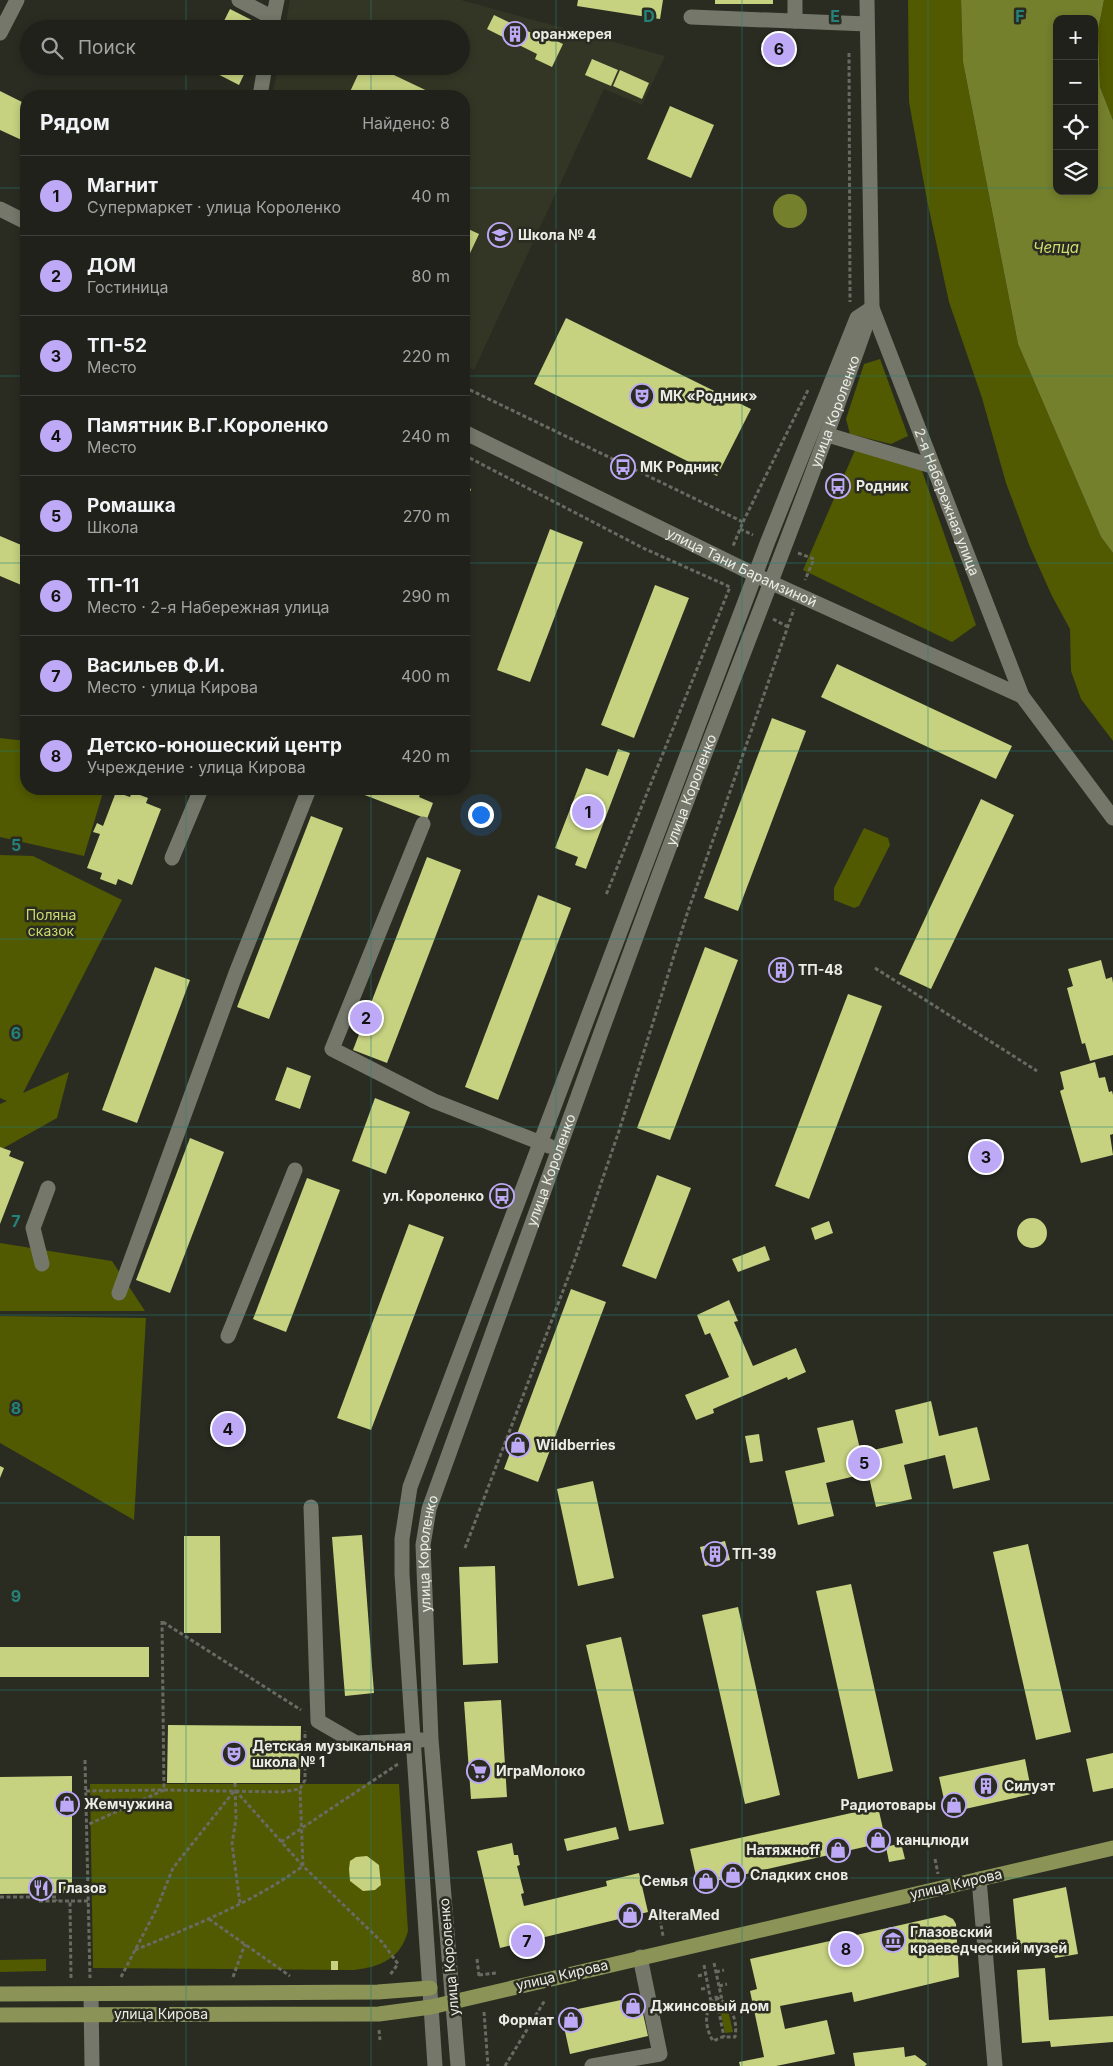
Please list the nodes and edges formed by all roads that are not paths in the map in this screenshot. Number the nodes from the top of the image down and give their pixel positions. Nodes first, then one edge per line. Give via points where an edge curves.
1 (17, 0) edge
2 (239, 0) edge
3 (277, 0) edge
4 (795, 0) edge
5 (867, 0) edge
6 (691, 17) dead end
7 (268, 20) edge
8 (273, 20) edge
9 (795, 21) junction
10 (867, 24) junction
11 (0, 33) edge
12 (264, 75) edge
13 (261, 90) edge
14 (0, 209) edge
15 (20, 219) edge
16 (871, 276) junction
17 (872, 308) junction
18 (854, 312) junction
19 (470, 435) edge
20 (828, 435) junction
21 (932, 466) junction
22 (755, 575) junction
23 (772, 583) junction
24 (1022, 696) junction
25 (198, 795) edge
26 (307, 795) edge
27 (1113, 818) edge
28 (423, 824) dead end
29 (172, 858) dead end
30 (540, 1143) junction
31 (558, 1149) junction
32 (295, 1170) dead end
33 (48, 1188) dead end
34 (42, 1264) dead end
35 (119, 1293) dead end
36 (228, 1336) dead end
37 (311, 1507) dead end
38 (431, 1739) junction
39 (414, 1740) junction
40 (1113, 1848) edge
41 (979, 1879) junction
42 (640, 1957) junction
43 (430, 1988) junction
44 (0, 1994) edge
45 (92, 1994) junction
46 (453, 2002) junction
47 (432, 2007) junction
48 (92, 2014) junction
49 (0, 2015) edge
50 (92, 2066) edge
51 (435, 2066) edge
52 (458, 2066) edge
53 (592, 2066) edge
54 (995, 2066) edge

1 - 11 street
2 - 7 street
3 - 8 street
4 - 9 street
5 - 10 street
6 - 9 street
9 - 10 street
10 - 16 street
12 - 13 street
14 - 15 street
16 - 17 street
16 - 18 street, улица Короленко
17 - 18 street
17 - 20 street, улица Короленко
17 - 21 street, 2-я Набережная улица
18 - 22 street, улица Короленко
19 - 22 street, улица Тани Барамзиной
20 - 21 street
20 - 23 street, улица Короленко
21 - 24 street, 2-я Набережная улица
22 - 23 street, улица Тани Барамзиной
22 - 30 street, улица Короленко
23 - 24 street, улица Тани Барамзиной
23 - 31 street, улица Короленко
24 - 27 street
25 - 29 street
26 - 35 street via 236,973
28 - 30 street via 332,1049 434,1101
30 - 31 street
30 - 39 street, улица Короленко via 410,1487 402,1539 402,1574
31 - 38 street, улица Короленко via 429,1510 423,1544
32 - 36 street
33 - 34 street via 33,1228
37 - 39 street via 312,1717 356,1743
38 - 39 street
38 - 46 street, улица Короленко
39 - 43 street, улица Короленко
40 - 41 main road, улица Кирова
41 - 42 main road, улица Кирова
41 - 54 street
42 - 46 main road, улица Кирова
42 - 53 street via 660,2054
43 - 45 main road, улица Кирова via 378,1992
43 - 46 street
43 - 47 street, улица Короленко
44 - 45 main road, улица Кирова
45 - 48 street
46 - 47 main road, улица Кирова
46 - 52 street, улица Короленко
47 - 48 main road, улица Кирова via 378,2014
47 - 51 street, улица Короленко
48 - 49 main road, улица Кирова
48 - 50 street

